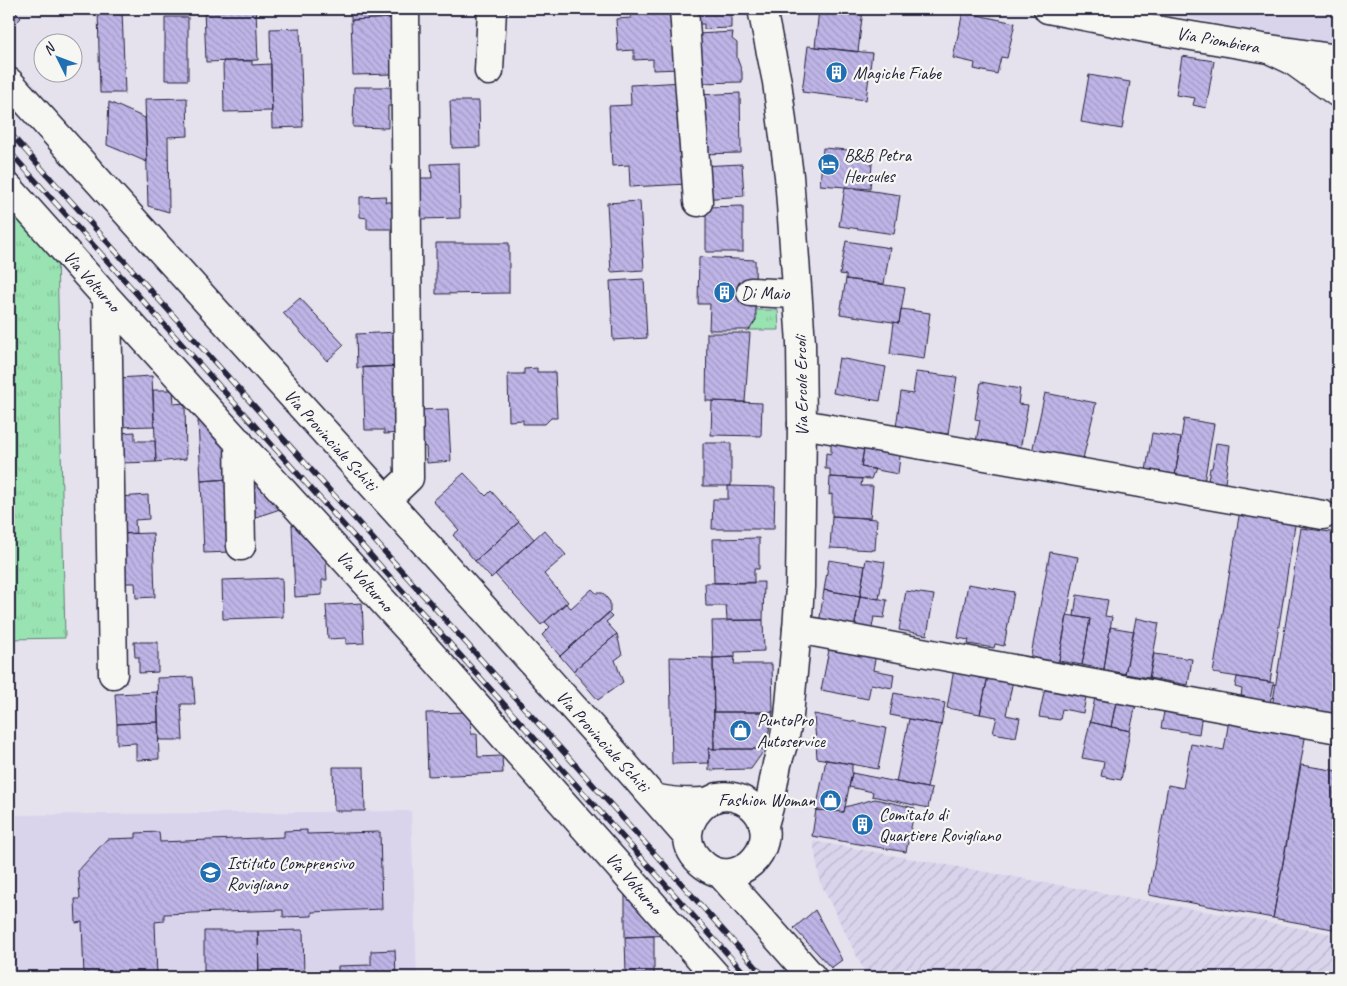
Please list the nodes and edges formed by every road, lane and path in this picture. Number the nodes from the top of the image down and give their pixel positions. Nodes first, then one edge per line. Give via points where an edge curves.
1 (405, 9) edge
2 (492, 9) edge
3 (684, 9) edge
4 (762, 9) edge
5 (1048, 9) edge
6 (1269, 49) junction
7 (1338, 59) edge
8 (490, 71) dead end
9 (9, 82) edge
10 (1338, 93) edge
11 (9, 188) edge
12 (698, 202) dead end
13 (752, 292) dead end
14 (797, 294) junction
15 (107, 298) junction
16 (802, 424) junction
17 (239, 442) junction
18 (386, 500) junction
19 (1323, 515) dead end
20 (241, 546) dead end
21 (797, 629) junction
22 (113, 674) dead end
23 (1338, 728) edge
24 (777, 764) junction
25 (654, 798) junction
26 (717, 799) junction
27 (764, 825) junction
28 (688, 837) junction
29 (755, 860) junction
30 (720, 873) junction
31 (762, 920) junction
32 (717, 977) edge
33 (812, 977) edge

1 - 18 street via 409,478
2 - 8 street
3 - 12 street
4 - 14 street, Via Ercole Ercoli via 777,82 789,176
5 - 6 street, Via Piombiera
6 - 7 street, Via Piombiera
6 - 10 street, Via Piombiera via 1292,60
9 - 18 street, Via Provinciale Schiti
11 - 15 street, Via Volturno
13 - 14 street
14 - 16 street, Via Ercole Ercoli
15 - 17 street, Via Volturno
15 - 22 street
16 - 19 street
16 - 21 street, Via Ercole Ercoli
17 - 20 street
17 - 32 street, Via Volturno
18 - 25 street, Via Provinciale Schiti
21 - 23 street
21 - 24 street, Via Ercole Ercoli via 788,716
24 - 26 street, Via Ercole Ercoli via 747,789
24 - 27 street, Via Ercole Ercoli
25 - 26 street, Via Provinciale Schiti via 671,802
25 - 28 street, Via Provinciale Schiti
26 - 27 street, Via Provinciale Schiti via 737,797 746,801
26 - 28 street via 699,808 692,817
27 - 29 street, Via Provinciale Schiti via 764,844
28 - 30 street, Via Provinciale Schiti via 698,860
29 - 30 street via 739,871
29 - 31 street, Via Provinciale Schiti via 754,894
30 - 31 street, Via Provinciale Schiti
31 - 33 street, Via Provinciale Schiti

